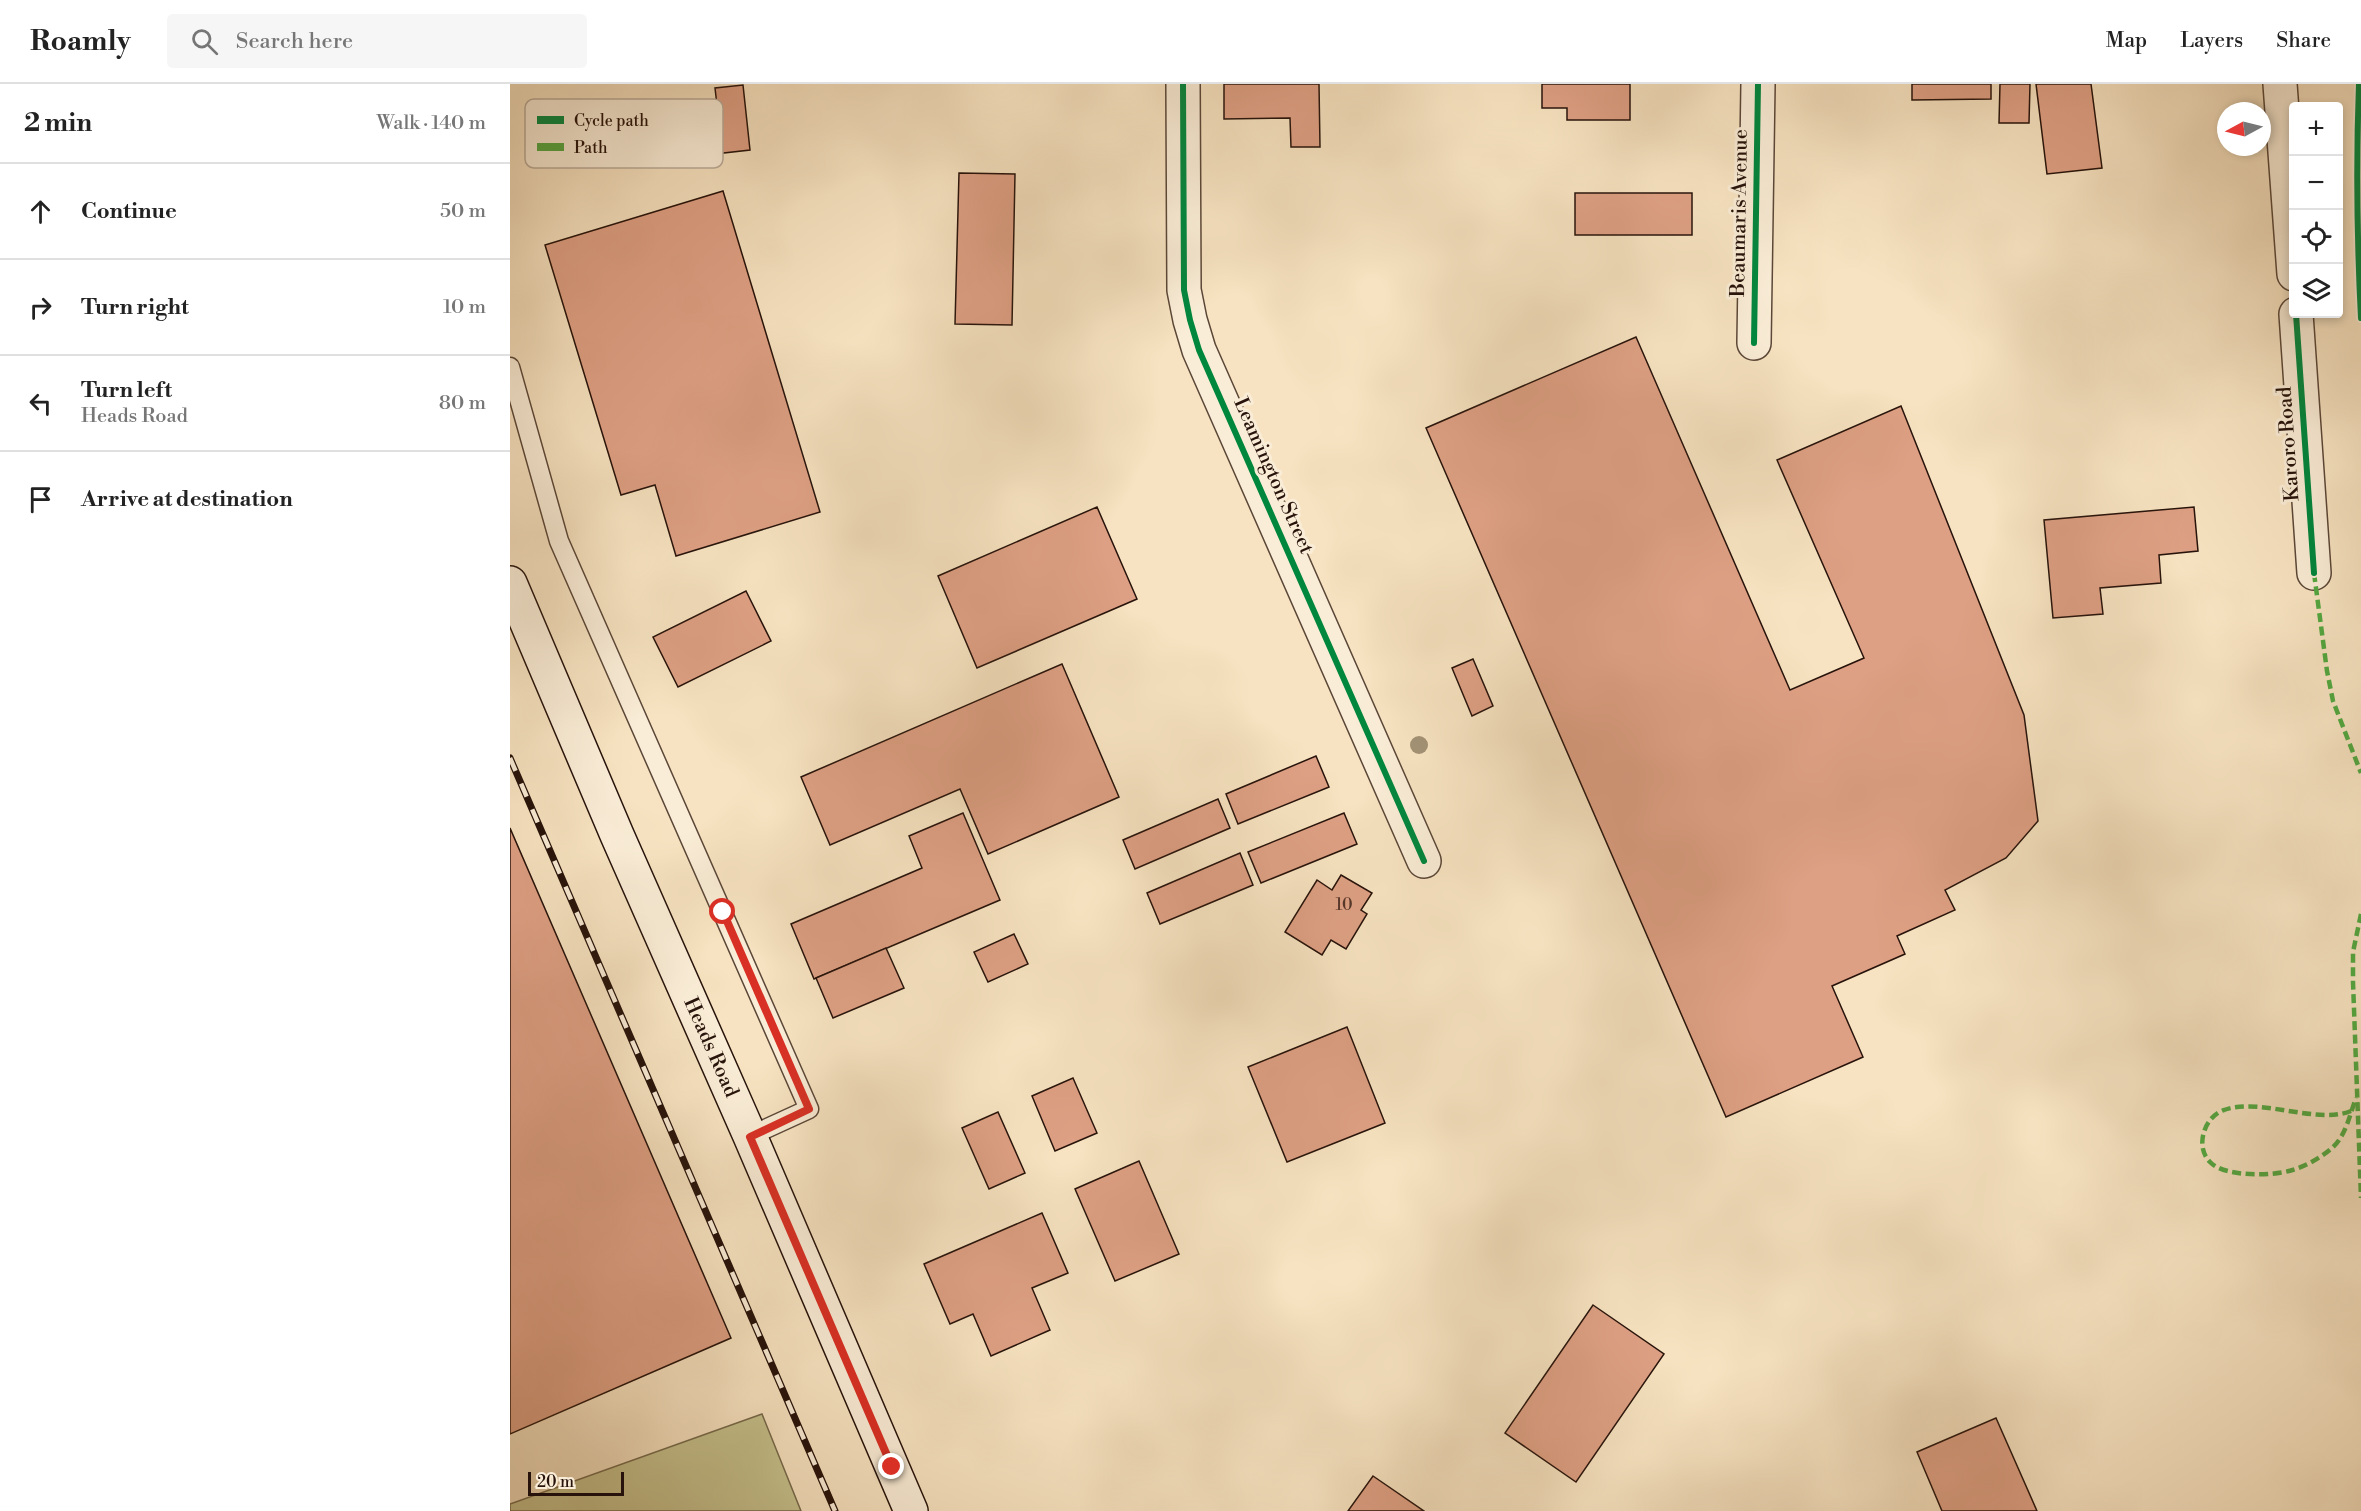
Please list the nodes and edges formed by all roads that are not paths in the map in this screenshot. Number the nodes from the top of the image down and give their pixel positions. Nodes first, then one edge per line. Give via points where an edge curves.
1 (1183, 84) edge
2 (1758, 84) edge
3 (2280, 84) edge
4 (2293, 264) edge
5 (2296, 318) edge
6 (1754, 343) dead end
7 (510, 367) edge
8 (2314, 573) dead end
9 (510, 583) edge
10 (1424, 861) dead end
11 (750, 1137) junction
12 (911, 1511) edge

1 - 10 street, Leamington Street via 1184,290 1199,350
2 - 6 street, Beaumaris Avenue
3 - 4 street
5 - 8 street, Karoro Road
7 - 11 lane via 560,541 809,1109
9 - 11 street, Heads Road
11 - 12 street, Heads Road

